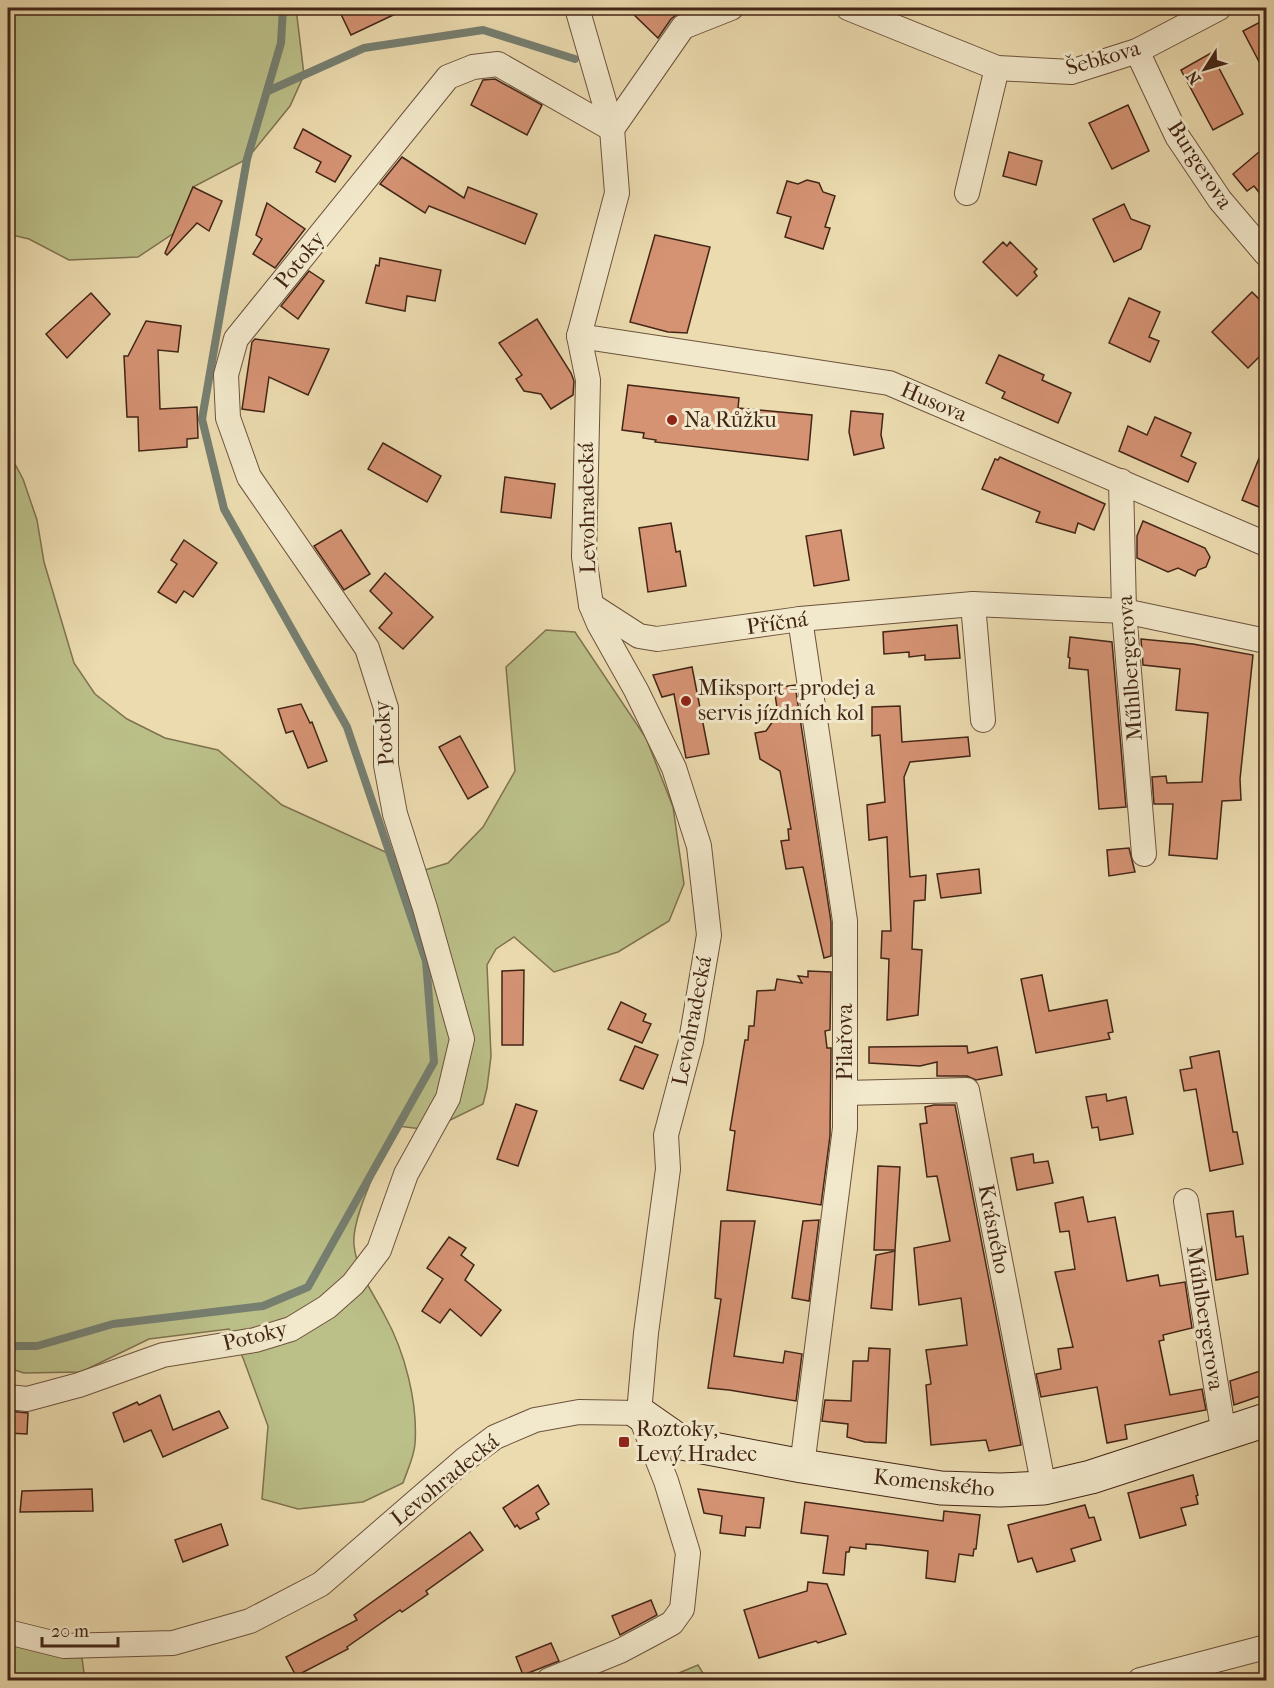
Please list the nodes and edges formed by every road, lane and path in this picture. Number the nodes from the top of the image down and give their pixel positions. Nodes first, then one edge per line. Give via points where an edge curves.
1 (577, 8) edge
2 (731, 8) edge
3 (848, 8) edge
4 (1219, 8) edge
5 (1137, 51) junction
6 (997, 69) junction
7 (612, 129) junction
8 (967, 193) dead end
9 (1262, 242) edge
10 (579, 336) junction
11 (1121, 481) junction
12 (1266, 544) edge
13 (973, 604) junction
14 (591, 605) junction
15 (1124, 611) junction
16 (800, 619) junction
17 (1266, 641) edge
18 (983, 720) dead end
19 (1144, 854) dead end
20 (845, 1093) junction
21 (1186, 1201) dead end
22 (8, 1397) edge
23 (639, 1413) junction
24 (1266, 1420) edge
25 (1224, 1435) junction
26 (802, 1466) junction
27 (1044, 1488) junction
28 (8, 1632) edge
29 (1266, 1647) edge
30 (549, 1680) edge
31 (1140, 1680) edge

1 - 7 street, Levohradecká
2 - 7 street via 683,27
3 - 6 street
4 - 5 street, Šebkova
5 - 6 street, Šebkova via 1071,72
5 - 9 street, Burgerova via 1177,136 1220,200
6 - 8 street
7 - 10 street, Levohradecká via 618,193
7 - 22 street, Potoky via 498,64 473,67 448,77 236,339 226,375 228,418 249,477 366,648 386,708 386,765 394,814 462,1040 448,1098 406,1174 379,1250 353,1284 327,1307 291,1329 255,1340 163,1355 27,1399
10 - 11 street, Husova via 889,383
10 - 14 street, Levohradecká via 588,380 584,557
11 - 12 street, Husova
11 - 15 street, Műhlbergerova
13 - 15 street, Příčná
13 - 16 street, Příčná
13 - 18 street
14 - 16 street, Příčná via 639,636 657,639
14 - 23 street, Levohradecká via 674,768 699,846 709,935 691,1041 666,1136 668,1169
15 - 17 street, Příčná
15 - 19 street, Műhlbergerova
16 - 20 street, Pilařova via 845,921
20 - 26 street, Pilařova via 844,1128
20 - 27 street, Krásného via 967,1090
21 - 25 street, Műhlbergerova
23 - 26 street, Komenského via 682,1443
23 - 28 street, Levohradecká via 579,1412 535,1419 495,1437 321,1584 249,1621 173,1643 64,1646
23 - 30 street via 666,1481 688,1553 681,1609 672,1623 652,1634
24 - 25 street, Komenského
25 - 27 street, Komenského
26 - 27 street, Komenského via 941,1488
29 - 31 street

